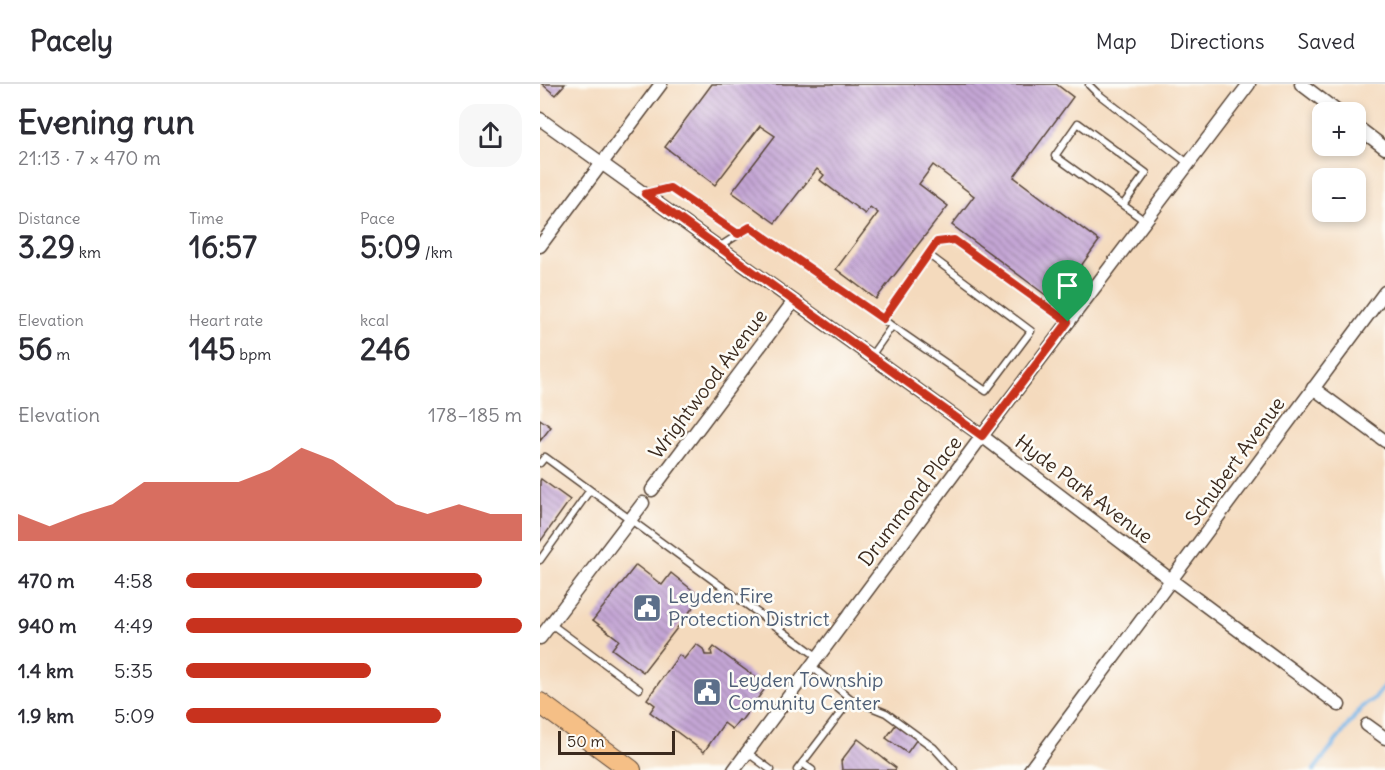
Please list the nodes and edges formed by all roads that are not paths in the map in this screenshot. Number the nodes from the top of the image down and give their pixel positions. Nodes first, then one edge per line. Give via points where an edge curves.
1 (661, 84) edge
2 (1089, 84) edge
3 (1249, 84) edge
4 (1301, 84) edge
5 (1325, 102) edge
6 (540, 119) edge
7 (1366, 134) edge
8 (1385, 148) edge
9 (602, 164) junction
10 (1189, 164) junction
11 (645, 194) junction
12 (1123, 205) junction
13 (1145, 221) junction
14 (738, 234) junction
15 (540, 246) edge
16 (719, 247) junction
17 (928, 255) junction
18 (1385, 292) edge
19 (794, 301) junction
20 (883, 319) junction
21 (1068, 322) junction
22 (892, 326) junction
23 (871, 356) junction
24 (1313, 388) junction
25 (982, 436) junction
26 (1385, 441) edge
27 (540, 463) edge
28 (590, 490) junction
29 (652, 490) dead end
30 (643, 503) dead end
31 (631, 519) junction
32 (540, 560) edge
33 (1171, 580) junction
34 (551, 624) junction
35 (540, 638) edge
36 (814, 662) junction
37 (639, 689) dead end
38 (851, 699) junction
39 (540, 703) edge
40 (1339, 705) dead end
41 (1368, 725) dead end
42 (1385, 738) edge
43 (747, 752) junction
44 (802, 763) junction
45 (631, 770) edge
46 (734, 770) edge
47 (771, 770) edge
48 (797, 770) edge
49 (812, 770) edge
50 (954, 770) edge
51 (1030, 770) edge

1 - 9 street
2 - 10 lane
3 - 10 street, Drummond Place
4 - 5 street
6 - 9 street, Hyde Park Avenue
7 - 8 street
9 - 11 street, Hyde Park Avenue
9 - 15 street
10 - 13 street, Drummond Place
11 - 14 lane via 670,188
11 - 16 street, Hyde Park Avenue
12 - 12 lane via 1146,173 1078,123 1055,156
12 - 13 lane
13 - 21 street, Drummond Place
14 - 16 lane
14 - 20 lane via 750,227
16 - 19 street, Hyde Park Avenue
17 - 20 lane
17 - 21 lane via 937,242 954,240
17 - 22 lane via 1031,331 986,392
18 - 24 street, Schubert Avenue
19 - 23 street, Hyde Park Avenue
19 - 29 street, Wrightwood Avenue
20 - 22 lane
21 - 25 street, Drummond Place
22 - 23 lane
23 - 25 street, Hyde Park Avenue
24 - 26 street
24 - 33 street, Schubert Avenue
25 - 33 street, Hyde Park Avenue
25 - 36 street, Drummond Place
27 - 28 lane via 545,457
28 - 31 lane
28 - 32 lane
30 - 31 street
31 - 34 street
31 - 36 lane
33 - 40 street, Hyde Park Avenue
33 - 51 street, Schubert Avenue
34 - 35 street
34 - 37 lane
36 - 38 lane
36 - 43 street, Drummond Place
38 - 44 lane
38 - 50 lane via 886,713 934,748
39 - 45 main road
41 - 42 street
43 - 46 street, Drummond Place
43 - 47 lane
44 - 48 lane
44 - 49 lane

